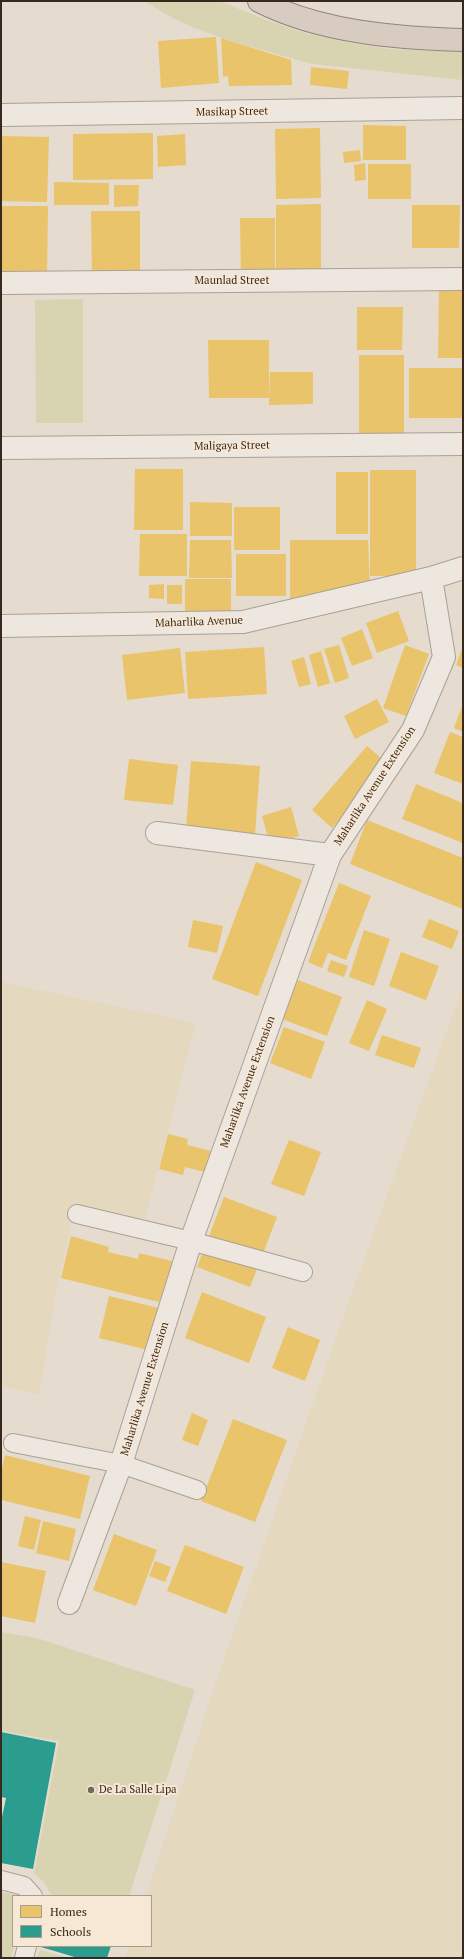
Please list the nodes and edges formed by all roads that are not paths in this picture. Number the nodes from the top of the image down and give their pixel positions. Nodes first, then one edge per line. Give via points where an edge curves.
1 (259, 1) edge
2 (463, 40) edge
3 (463, 108) edge
4 (1, 115) edge
5 (463, 279) edge
6 (1, 283) edge
7 (463, 444) edge
8 (1, 448) edge
9 (463, 568) edge
10 (431, 578) junction
11 (1, 626) edge
12 (157, 833) dead end
13 (330, 855) junction
14 (77, 1214) dead end
15 (192, 1241) junction
16 (303, 1272) dead end
17 (13, 1443) dead end
18 (121, 1464) junction
19 (197, 1490) dead end
20 (69, 1603) dead end
21 (1, 1880) edge
22 (32, 1895) edge
23 (27, 1947) edge
24 (24, 1958) edge

1 - 2 highway via 296,16 331,25 387,35
3 - 4 street, Masikap Street
5 - 6 street, Maunlad Street
7 - 8 street, Maligaya Street
9 - 10 street, Maharlika Avenue
10 - 11 street, Maharlika Avenue via 244,622
10 - 13 street, Maharlika Avenue Extension via 444,657 412,730
12 - 13 street
13 - 15 street, Maharlika Avenue Extension
14 - 15 lane
15 - 16 lane
15 - 18 street, Maharlika Avenue Extension
17 - 18 lane
18 - 19 lane
18 - 20 street, Maharlika Avenue Extension
21 - 22 lane via 24,1886
23 - 24 lane

